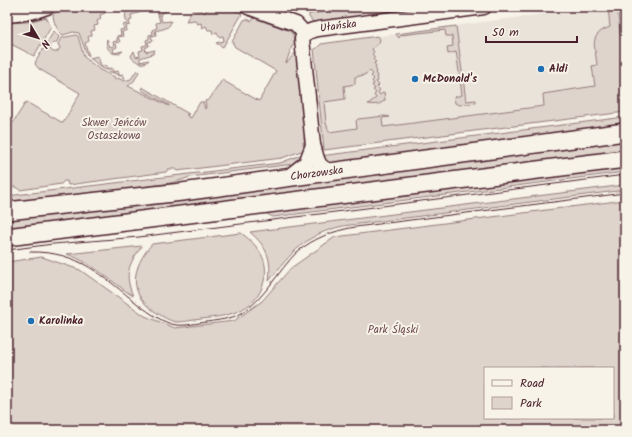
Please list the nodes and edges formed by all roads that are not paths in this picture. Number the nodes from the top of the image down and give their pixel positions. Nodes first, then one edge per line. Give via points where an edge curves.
1 (47, 7) edge
2 (248, 7) edge
3 (484, 7) edge
4 (7, 15) edge
5 (305, 34) junction
6 (625, 132) edge
7 (314, 145) junction
8 (625, 159) edge
9 (334, 172) junction
10 (286, 178) junction
11 (7, 211) edge
12 (7, 237) edge

1 - 4 street via 23,14
2 - 5 street via 296,24
3 - 5 street, Ułańska via 318,29
5 - 7 street, Ułańska via 302,39
6 - 9 main road, Chorzowska
7 - 9 street, Ułańska via 321,167
7 - 10 street via 306,163
8 - 12 main road
9 - 10 main road, Chorzowska
10 - 11 main road, Chorzowska

